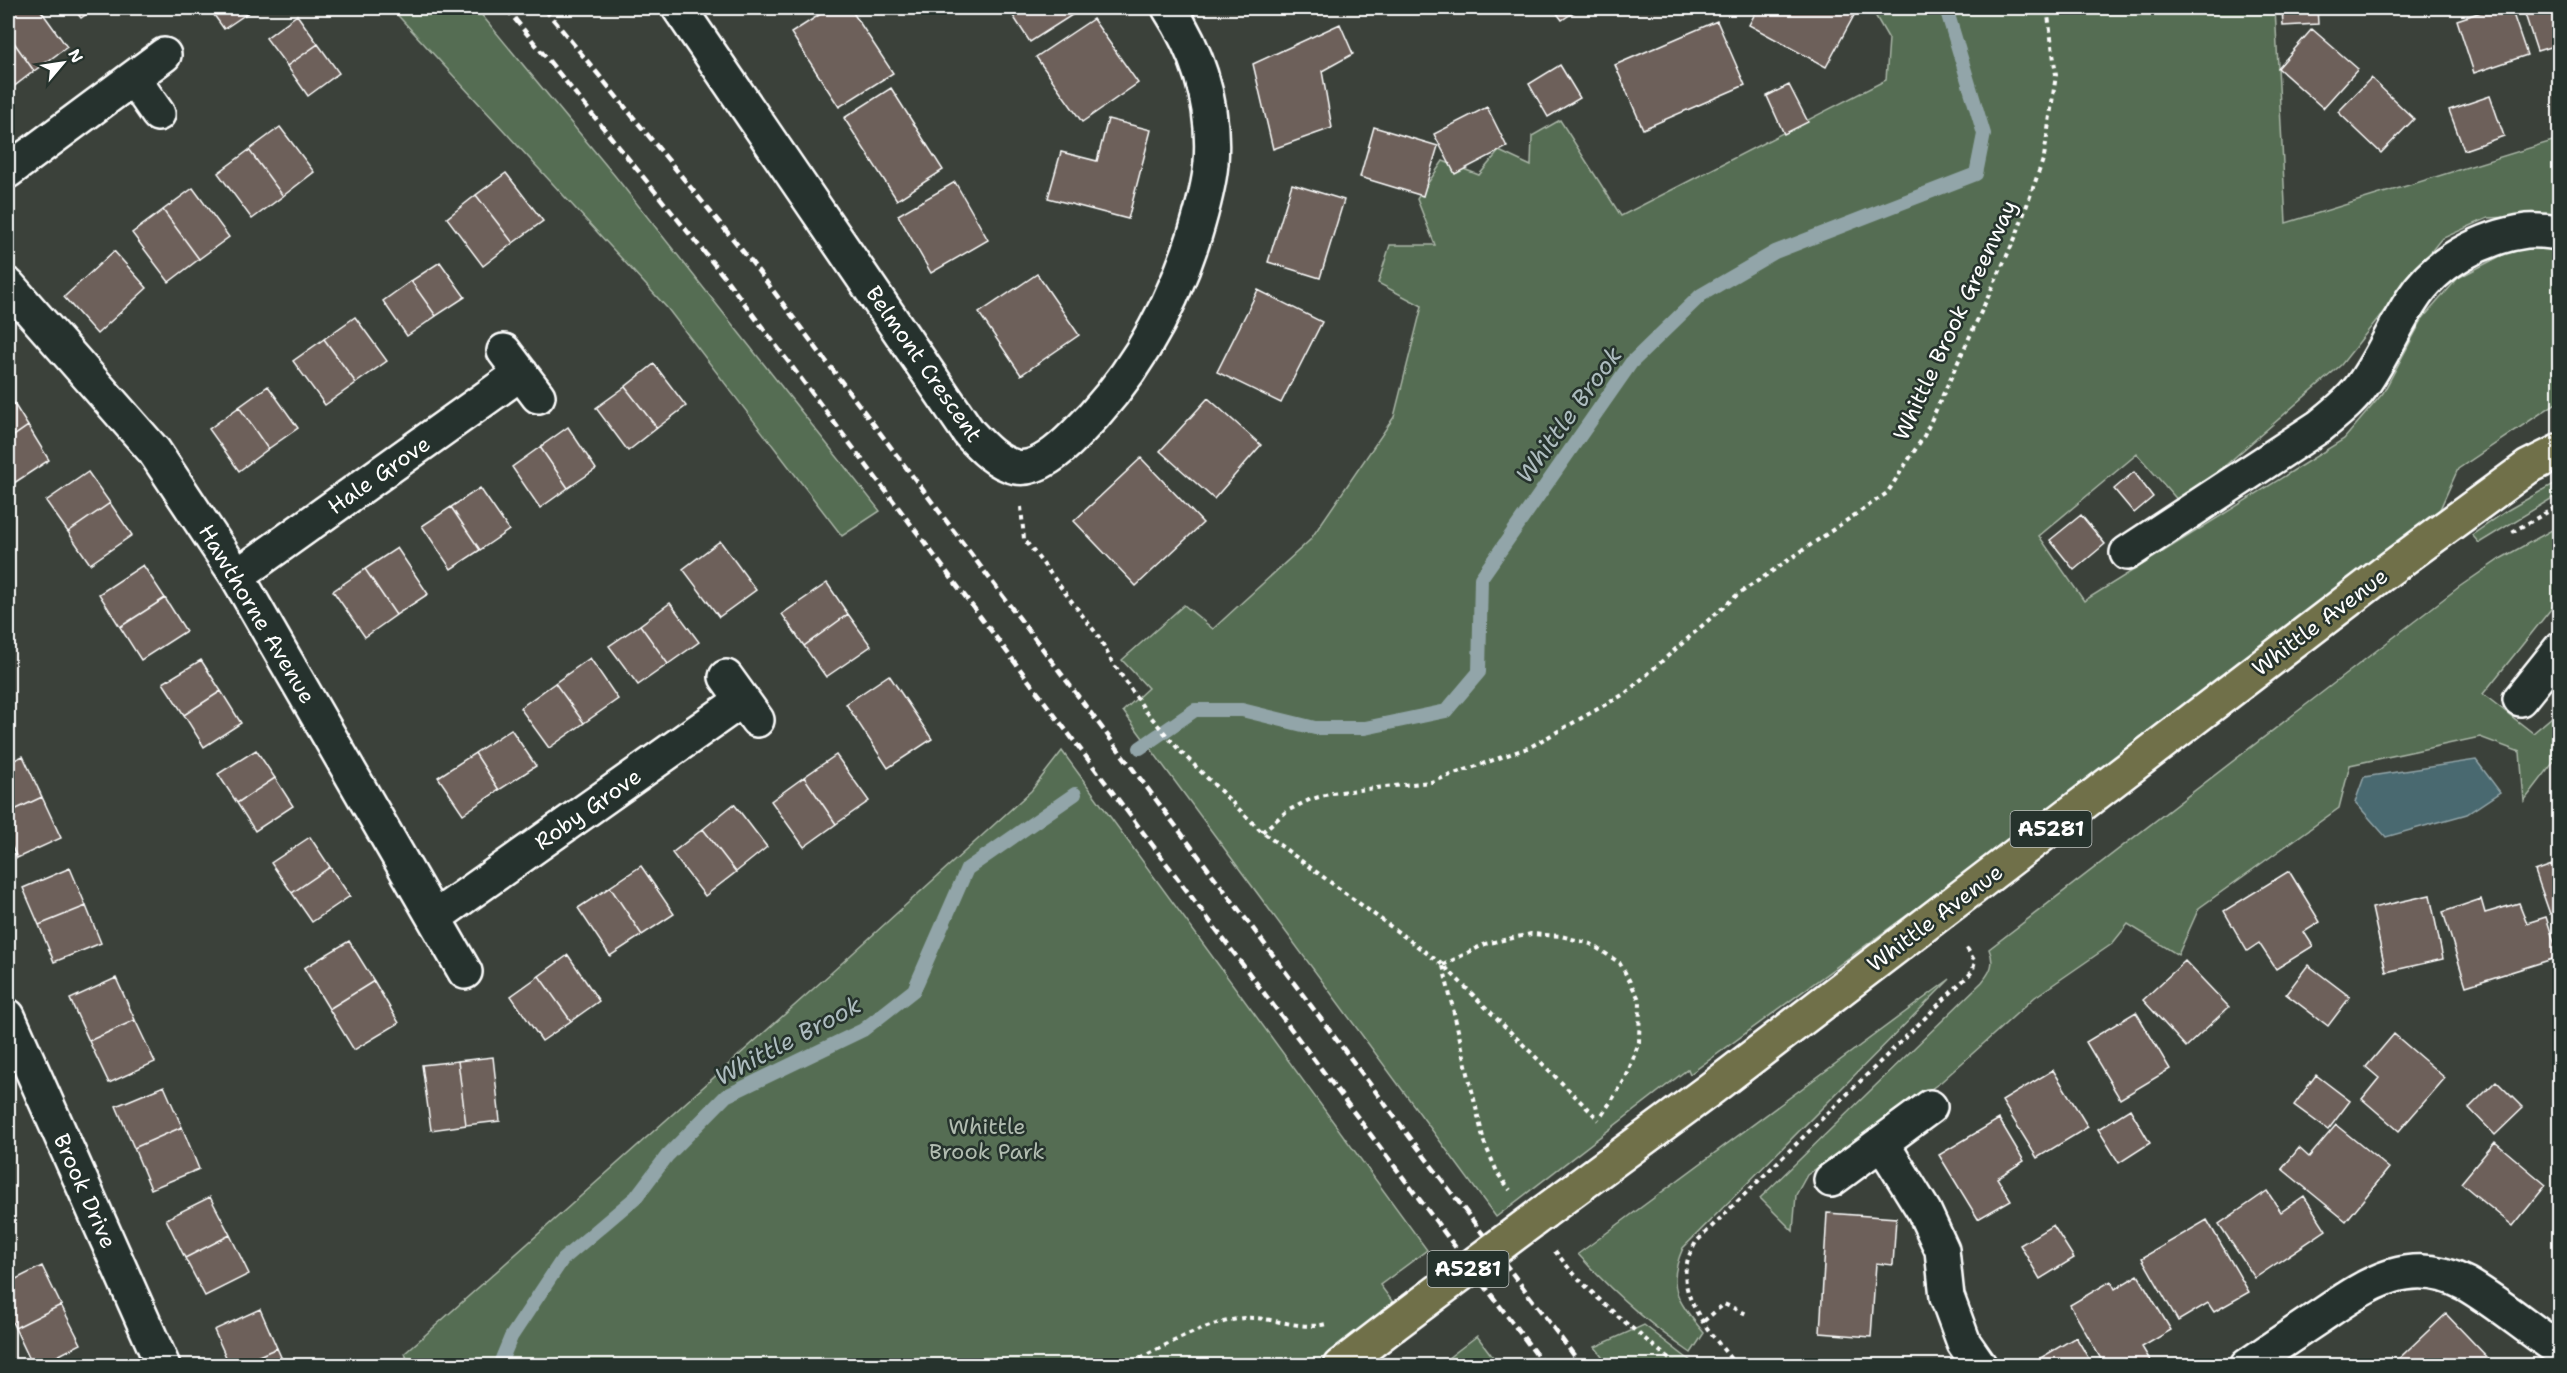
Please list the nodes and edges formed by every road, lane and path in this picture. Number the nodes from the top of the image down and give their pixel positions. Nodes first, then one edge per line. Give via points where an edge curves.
1 (679, 8) edge
2 (1169, 8) edge
3 (2047, 8) edge
4 (164, 56) dead end
5 (133, 78) junction
6 (158, 114) dead end
7 (8, 171) edge
8 (2559, 233) edge
9 (8, 285) edge
10 (521, 374) dead end
11 (2559, 451) edge
12 (1018, 467) junction
13 (2127, 553) dead end
14 (237, 576) junction
15 (2556, 659) edge
16 (742, 699) dead end
17 (2520, 699) dead end
18 (1262, 832) junction
19 (1946, 910) junction
20 (434, 918) junction
21 (1443, 965) junction
22 (465, 972) dead end
23 (8, 1016) edge
24 (1930, 1107) dead end
25 (1599, 1120) junction
26 (1593, 1127) dead end
27 (1882, 1143) junction
28 (1830, 1180) dead end
29 (1749, 1316) dead end
30 (1704, 1321) junction
31 (1330, 1323) dead end
32 (2559, 1350) edge
33 (163, 1365) edge
34 (1124, 1365) edge
35 (1340, 1365) edge
36 (1736, 1365) edge
37 (1980, 1365) edge
38 (2247, 1365) edge

1 - 12 street, Belmont Crescent via 969,433 984,450
2 - 12 street via 1192,49 1204,82 1212,126 1211,165 1187,260 1148,344 1097,413 1051,456
3 - 18 path, Whittle Brook Greenway via 2056,75 2044,158 2016,236 1924,436 1887,493 1737,596 1626,693 1530,747 1431,782 1332,793 1309,800 1287,811
4 - 5 street
5 - 6 street
5 - 7 street
8 - 13 street via 2530,231 2502,236 2453,260 2413,298 2365,381 2345,406
9 - 14 street, Hawthorne Avenue via 154,451
10 - 14 street, Hale Grove
11 - 19 main road, Whittle Avenue / A5281 via 2528,467 2394,566
12 - 18 path via 1024,539 1099,637 1145,710 1180,751
14 - 20 street, Hawthorne Avenue
15 - 17 street
16 - 20 street, Roby Grove
18 - 21 path
19 - 30 path via 1975,962 1972,972 1696,1242 1686,1264 1686,1285
19 - 35 main road, Whittle Avenue / A5281, bridge
20 - 22 street, Hawthorne Avenue
21 - 25 path
21 - 25 path via 1485,944 1531,934 1591,944 1620,963 1640,1001 1639,1042 1626,1078
23 - 33 street, Brook Drive
24 - 27 street
25 - 26 path
27 - 28 street
27 - 37 street via 1924,1211 1942,1250 1947,1296 1964,1343
29 - 30 path via 1724,1304
30 - 36 path
31 - 34 path via 1300,1326 1245,1318 1208,1326
32 - 38 street via 2465,1284 2443,1276 2404,1272 2361,1288

